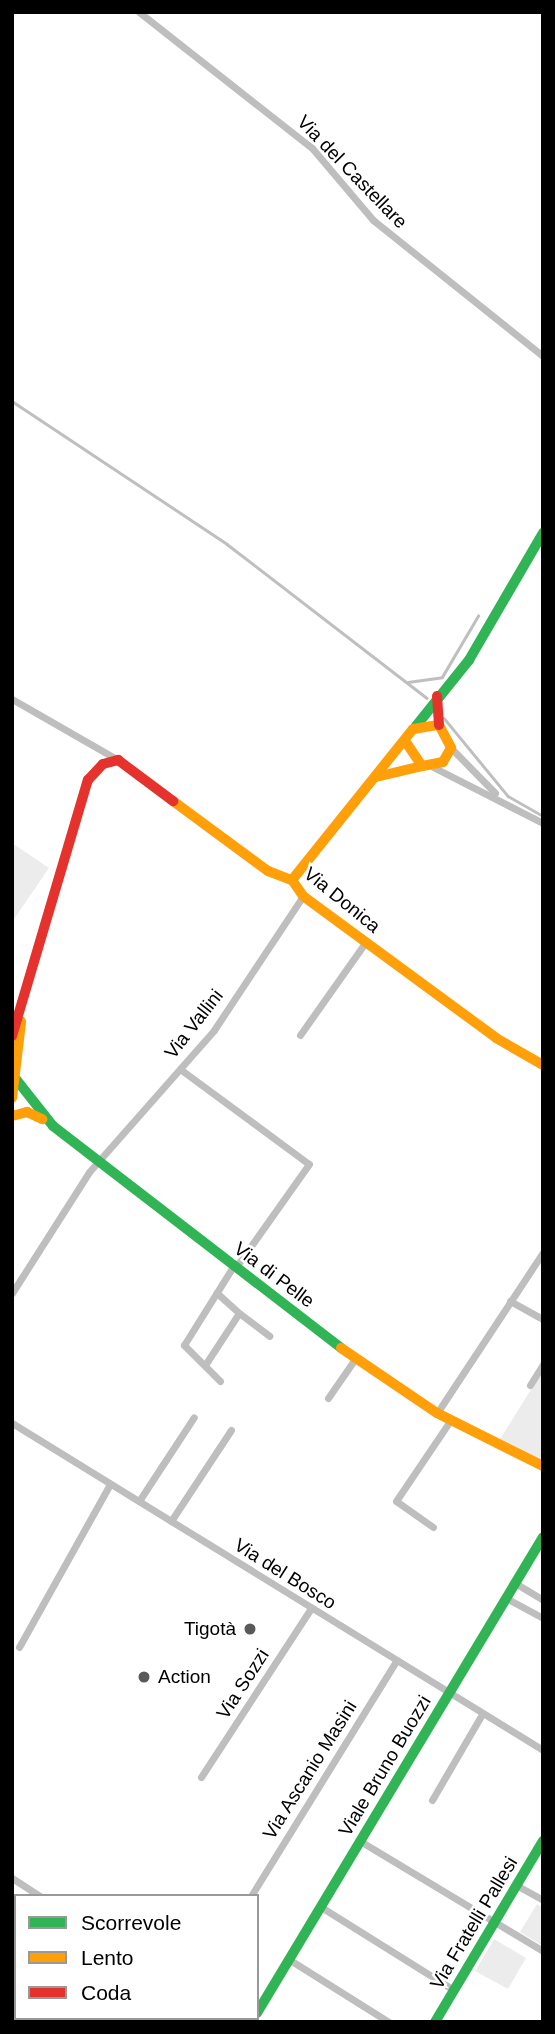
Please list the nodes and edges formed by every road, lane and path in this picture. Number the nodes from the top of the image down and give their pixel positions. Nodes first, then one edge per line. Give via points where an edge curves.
1 (139, 12) edge
2 (543, 356) edge
3 (543, 533) edge
4 (437, 696) junction
5 (12, 699) edge
6 (439, 725) junction
7 (413, 729) junction
8 (407, 744) junction
9 (451, 748) junction
10 (118, 760) junction
11 (427, 767) junction
12 (376, 777) junction
13 (500, 799) junction
14 (543, 823) edge
15 (292, 880) junction
16 (303, 896) junction
17 (365, 943) junction
18 (21, 1009) junction
19 (300, 1035) dead end
20 (12, 1036) edge
21 (543, 1065) edge
22 (180, 1069) junction
23 (15, 1077) edge
24 (12, 1098) edge
25 (12, 1116) edge
26 (53, 1126) junction
27 (97, 1161) junction
28 (543, 1252) edge
29 (235, 1266) junction
30 (12, 1293) edge
31 (217, 1293) junction
32 (510, 1301) junction
33 (239, 1313) junction
34 (543, 1319) edge
35 (269, 1336) dead end
36 (355, 1359) junction
37 (543, 1364) edge
38 (205, 1365) junction
39 (220, 1381) dead end
40 (530, 1385) dead end
41 (328, 1398) dead end
42 (436, 1413) junction
43 (194, 1417) dead end
44 (450, 1421) junction
45 (12, 1423) edge
46 (231, 1430) dead end
47 (543, 1466) edge
48 (110, 1484) junction
49 (138, 1501) junction
50 (171, 1521) junction
51 (433, 1527) dead end
52 (543, 1537) edge
53 (520, 1587) junction
54 (511, 1600) junction
55 (543, 1600) edge
56 (312, 1608) junction
57 (543, 1618) edge
58 (19, 1647) dead end
59 (396, 1661) junction
60 (449, 1694) junction
61 (482, 1714) junction
62 (543, 1750) edge
63 (201, 1777) dead end
64 (432, 1800) dead end
65 (360, 1841) junction
66 (543, 1842) edge
67 (12, 1878) edge
68 (516, 1885) junction
69 (37, 1894) edge
70 (252, 1894) edge
71 (543, 1900) edge
72 (321, 1907) junction
73 (494, 1922) junction
74 (543, 1951) edge
75 (290, 1960) junction
76 (454, 1990) junction
77 (259, 2010) edge
78 (389, 2022) edge
79 (435, 2022) edge

1 - 2 street, Via del Castellare via 312,148 373,220
3 - 4 street via 469,660
4 - 6 street
4 - 7 street
5 - 10 street, Via Donica
6 - 7 street
6 - 9 street
7 - 8 street
8 - 11 street
8 - 12 street
9 - 11 street
9 - 13 street
10 - 15 street, Via Donica via 268,871
10 - 18 street via 88,780 37,935
11 - 12 street
11 - 13 street
12 - 15 street
13 - 14 street
15 - 16 street, Via Donica
16 - 17 street, Via Donica
16 - 22 street, Via Vallini via 214,1030
17 - 19 street
17 - 21 street, Via Donica
18 - 20 street
18 - 23 street
22 - 27 street, Via Vallini
22 - 29 street via 309,1164
23 - 24 street
23 - 26 street, Via di Pelle
25 - 26 street via 27,1112
26 - 27 street, Via di Pelle
27 - 29 street, Via di Pelle
27 - 30 street, Via Vallini
28 - 32 street
29 - 31 street
29 - 36 street, Via di Pelle
31 - 33 street
31 - 38 street via 184,1345
32 - 34 street
32 - 42 street
33 - 35 street
33 - 38 street
36 - 41 street
36 - 42 street, Via di Pelle
37 - 40 street
38 - 39 street
42 - 44 street, Via di Pelle
43 - 49 street
44 - 47 street, Via di Pelle
44 - 51 street via 396,1501
45 - 48 street, Via del Bosco
46 - 50 street
48 - 49 street, Via del Bosco
48 - 58 street
49 - 50 street, Via del Bosco
50 - 56 street, Via del Bosco
52 - 53 street, Viale Bruno Buozzi
53 - 54 street, Viale Bruno Buozzi
53 - 55 street
54 - 57 street
54 - 60 street, Viale Bruno Buozzi
56 - 59 street, Via del Bosco
56 - 63 street, Via Sozzi
59 - 60 street, Via del Bosco
59 - 70 street, Via Ascanio Masini
60 - 61 street, Via del Bosco
60 - 65 street, Viale Bruno Buozzi
61 - 62 street, Via del Bosco
61 - 64 street
65 - 72 street, Viale Bruno Buozzi
65 - 73 street
66 - 68 street, Via Fratelli Pallesi
67 - 69 street
68 - 71 street
68 - 73 street, Via Fratelli Pallesi
72 - 75 street, Viale Bruno Buozzi
72 - 76 street
73 - 74 street
73 - 76 street, Via Fratelli Pallesi
75 - 77 street, Viale Bruno Buozzi
75 - 78 street
76 - 79 street, Via Fratelli Pallesi

